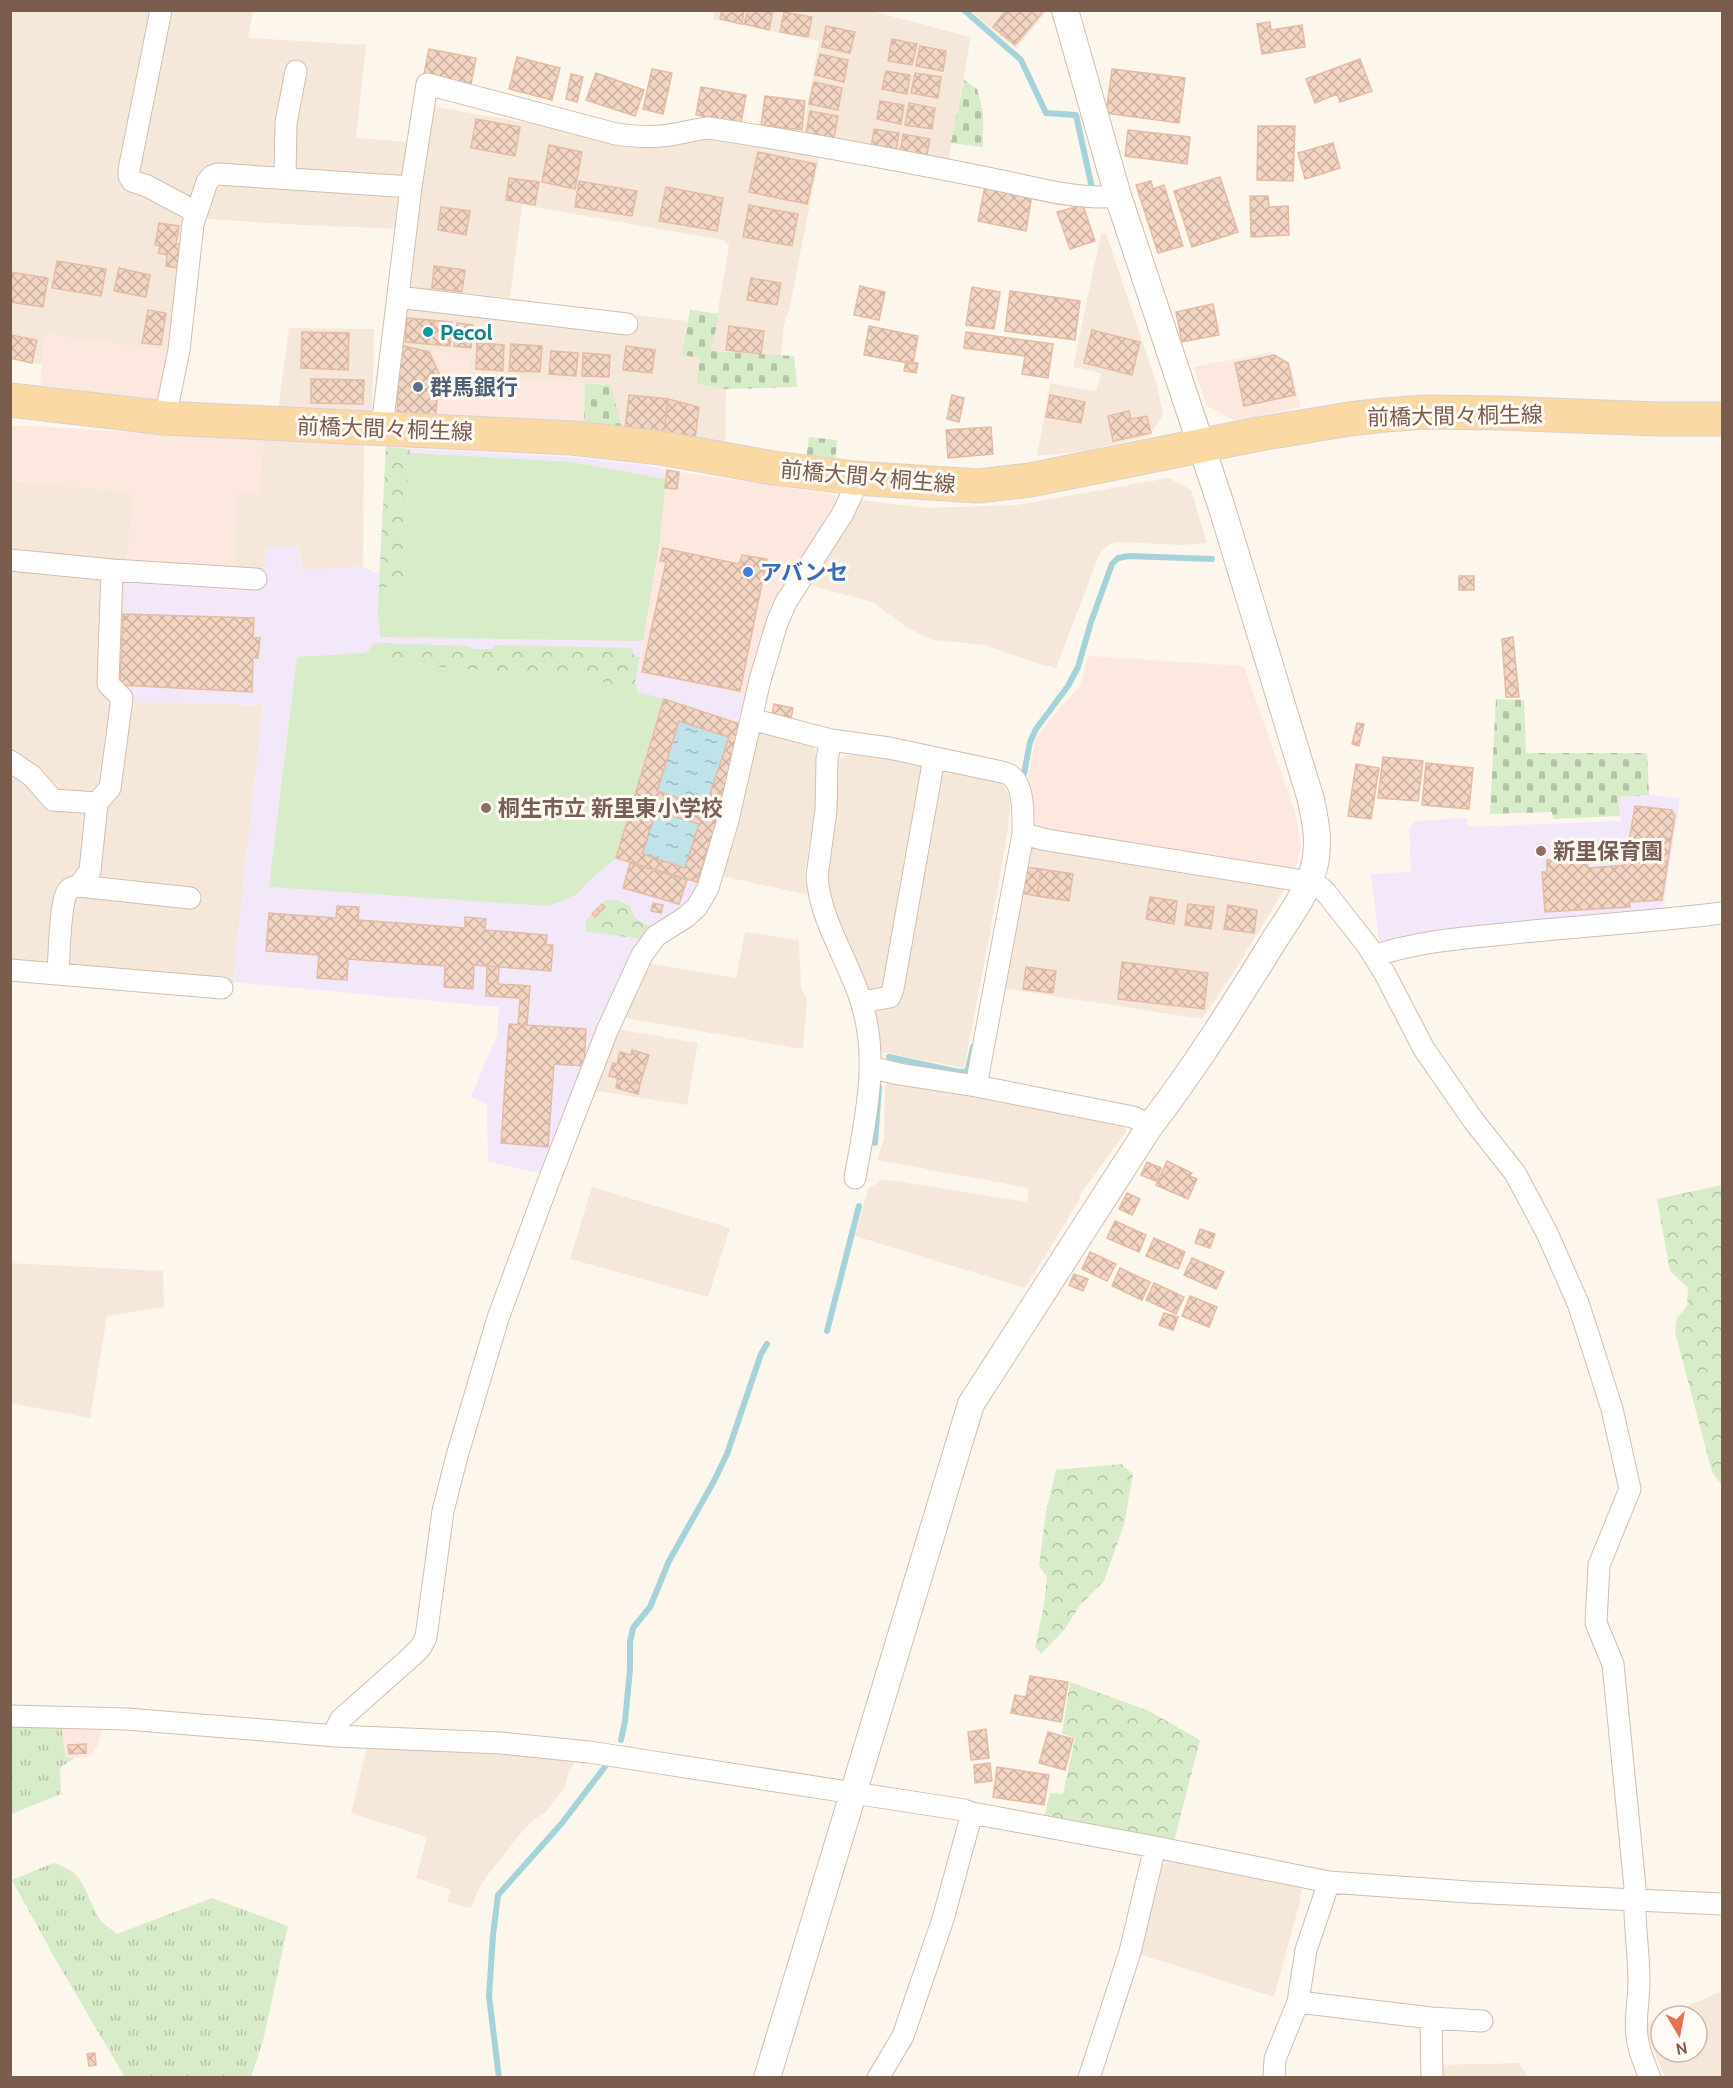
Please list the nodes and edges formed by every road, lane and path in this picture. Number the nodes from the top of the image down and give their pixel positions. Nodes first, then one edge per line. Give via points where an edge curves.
1 (161, 10) edge
2 (1065, 10) edge
3 (296, 71) dead end
4 (285, 177) junction
5 (411, 187) junction
6 (1118, 196) junction
7 (196, 212) junction
8 (398, 297) junction
9 (627, 324) dead end
10 (10, 400) edge
11 (165, 418) junction
12 (1722, 419) edge
13 (380, 428) junction
14 (1202, 446) junction
15 (855, 478) junction
16 (10, 560) edge
17 (112, 570) junction
18 (256, 579) dead end
19 (751, 719) junction
20 (831, 740) junction
21 (934, 758) junction
22 (10, 761) edge
23 (97, 803) junction
24 (1023, 834) junction
25 (1309, 882) junction
26 (79, 886) junction
27 (190, 898) dead end
28 (1722, 914) edge
29 (1374, 956) junction
30 (10, 970) edge
31 (58, 974) junction
32 (222, 988) dead end
33 (862, 1002) junction
34 (870, 1067) junction
35 (976, 1086) junction
36 (1150, 1126) junction
37 (855, 1178) dead end
38 (10, 1716) edge
39 (336, 1736) junction
40 (854, 1792) junction
41 (972, 1814) junction
42 (1155, 1847) junction
43 (1329, 1882) junction
44 (1634, 1900) junction
45 (1722, 1904) edge
46 (1298, 2002) junction
47 (1431, 2018) junction
48 (1482, 2021) dead end
49 (767, 2078) edge
50 (879, 2078) edge
51 (1089, 2078) edge
52 (1274, 2078) edge
53 (1432, 2078) edge
54 (1650, 2078) edge

1 - 7 street via 129,176
2 - 6 street
3 - 4 street via 286,123
4 - 5 street
4 - 7 street via 212,176
5 - 6 street via 427,84 616,134 660,136 709,128 1041,189 1101,198
5 - 8 street
6 - 14 street
7 - 11 street via 179,350
8 - 9 street
8 - 13 street
10 - 11 main road, 前橋大間々桐生線
11 - 13 main road, 前橋大間々桐生線
12 - 14 main road, 前橋大間々桐生線 via 1425,412 1349,419
13 - 15 main road, 前橋大間々桐生線 via 615,442
14 - 15 main road, 前橋大間々桐生線 via 1030,480 978,486
14 - 25 street via 1311,800 1318,842
15 - 19 street via 843,513 786,602
16 - 17 street
17 - 18 street
17 - 23 street via 108,684 122,698 110,788
19 - 20 street
19 - 39 street via 708,888 697,907 656,936 642,955 607,1031 498,1318 443,1510 426,1637 412,1656 342,1719
20 - 21 street
20 - 33 street via 818,885 824,912
21 - 24 street via 1011,775 1022,798
21 - 33 street via 893,989 890,997
22 - 23 street via 32,776 53,800
23 - 26 street via 90,871
24 - 25 street
24 - 35 street
25 - 29 street via 1327,894
25 - 36 street via 1240,994
26 - 27 street
26 - 31 street via 72,887 64,902
28 - 29 street via 1469,937
29 - 44 street via 1424,1049 1515,1173 1547,1233 1578,1303 1612,1409 1630,1490 1599,1565 1596,1623 1613,1664
30 - 31 street
31 - 32 street
33 - 34 street
34 - 35 street
34 - 37 street
35 - 36 street via 1133,1116
36 - 40 street via 970,1404
38 - 39 street via 127,1719
39 - 40 street via 501,1743 580,1751
40 - 41 street
40 - 49 street
41 - 42 street
41 - 50 street via 943,1919 903,2036
42 - 43 street
42 - 51 street via 1130,1952
43 - 44 street
43 - 46 street via 1306,1950
44 - 45 street
44 - 54 street via 1639,1981 1637,2035
46 - 47 street
46 - 52 street via 1275,2059
47 - 48 street
47 - 53 street

